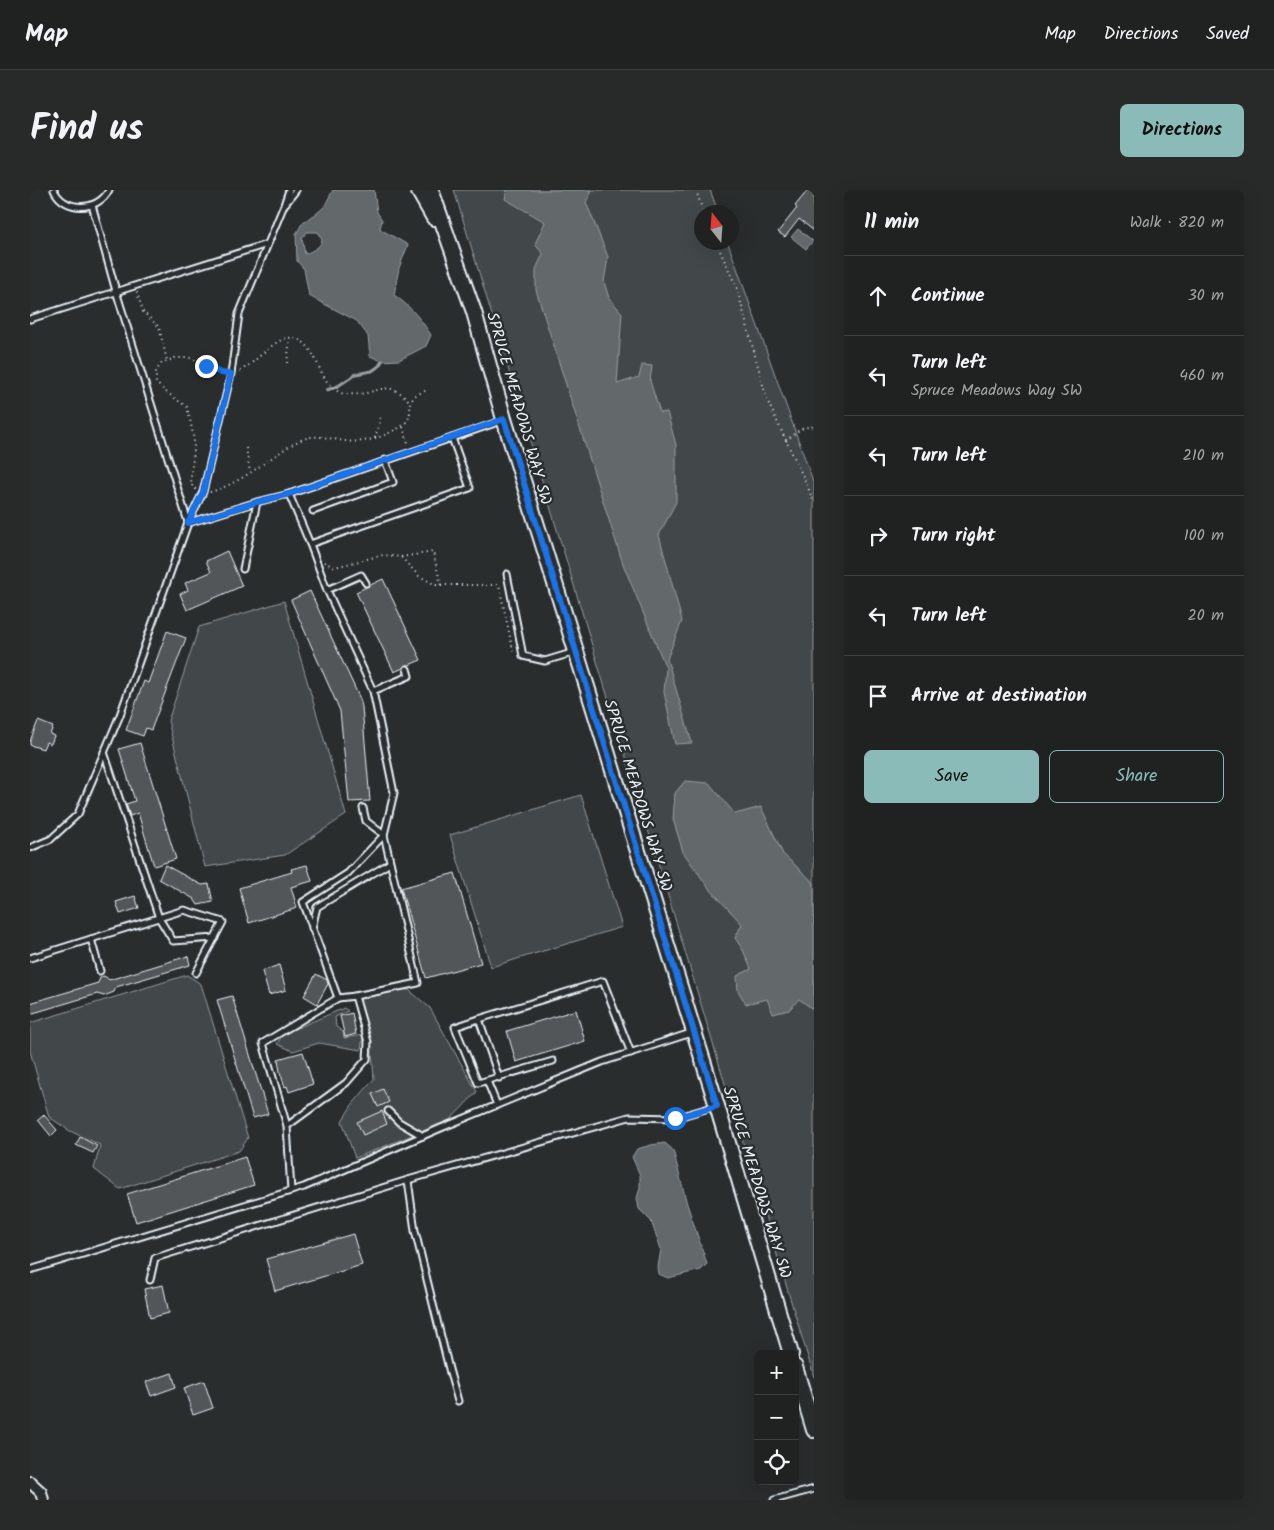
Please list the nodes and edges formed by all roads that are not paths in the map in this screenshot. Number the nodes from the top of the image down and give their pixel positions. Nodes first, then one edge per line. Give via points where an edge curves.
1 (54, 190) edge
2 (109, 190) edge
3 (289, 190) edge
4 (296, 190) edge
5 (418, 190) edge
6 (431, 190) edge
7 (92, 205) junction
8 (284, 205) junction
9 (267, 244) junction
10 (451, 246) junction
11 (116, 291) junction
12 (30, 319) edge
13 (504, 419) junction
14 (452, 438) junction
15 (386, 460) junction
16 (289, 494) junction
17 (257, 502) junction
18 (313, 511) dead end
19 (188, 523) junction
20 (310, 544) junction
21 (243, 569) dead end
22 (507, 574) dead end
23 (366, 583) dead end
24 (327, 590) junction
25 (576, 652) junction
26 (407, 669) dead end
27 (373, 691) junction
28 (104, 752) junction
29 (363, 808) dead end
30 (384, 835) junction
31 (30, 848) edge
32 (390, 863) junction
33 (158, 918) junction
34 (312, 928) junction
35 (215, 938) junction
36 (91, 939) junction
37 (30, 958) edge
38 (100, 971) dead end
39 (196, 973) dead end
40 (355, 996) junction
41 (338, 998) junction
42 (479, 1019) junction
43 (694, 1032) junction
44 (631, 1053) junction
45 (553, 1061) dead end
46 (499, 1078) junction
47 (487, 1081) junction
48 (497, 1105) junction
49 (717, 1106) junction
50 (388, 1111) dead end
51 (287, 1126) junction
52 (423, 1136) junction
53 (408, 1180) junction
54 (291, 1191) junction
55 (30, 1270) edge
56 (150, 1280) dead end
57 (790, 1350) edge
58 (799, 1380) edge
59 (458, 1401) dead end
60 (814, 1430) edge
61 (30, 1482) edge
62 (814, 1489) edge
63 (43, 1500) edge
64 (774, 1500) edge

1 - 7 lane via 72,206
2 - 7 lane via 101,201
3 - 8 lane
4 - 8 lane
5 - 10 main road, SPRUCE MEADOWS WAY SW
6 - 10 main road, SPRUCE MEADOWS WAY SW
7 - 11 lane
8 - 9 lane
9 - 11 lane
9 - 19 lane via 239,314 231,374 203,492
10 - 13 main road, SPRUCE MEADOWS WAY SW via 474,312
11 - 12 lane
11 - 19 lane
13 - 14 lane
13 - 25 main road, SPRUCE MEADOWS WAY SW
14 - 15 lane
14 - 20 lane via 470,488
15 - 16 lane
15 - 18 lane via 393,482
16 - 17 lane
16 - 20 lane
17 - 19 lane
17 - 21 lane
19 - 28 lane
20 - 24 lane
22 - 25 lane via 523,656 545,661
23 - 24 lane via 361,575
24 - 27 lane
25 - 43 main road, SPRUCE MEADOWS WAY SW
26 - 27 lane via 409,676
27 - 30 lane via 394,793
28 - 31 lane via 78,814 51,839
28 - 33 lane
29 - 30 lane via 366,821
30 - 32 lane
30 - 34 lane via 348,873 303,902
32 - 34 lane via 317,907
32 - 40 lane via 418,983
33 - 35 lane via 174,941
33 - 35 lane via 184,910 224,922
33 - 36 lane
34 - 41 lane
35 - 39 lane
36 - 37 lane
36 - 38 lane
40 - 41 lane
40 - 51 lane via 368,1042 367,1059 346,1084
41 - 51 lane via 263,1043
42 - 44 lane via 603,981
42 - 46 lane
42 - 47 lane via 455,1027 478,1084
43 - 44 lane
43 - 49 main road, SPRUCE MEADOWS WAY SW
44 - 48 lane
45 - 46 lane
46 - 47 lane
47 - 48 lane
48 - 52 lane
49 - 53 lane via 675,1118 629,1117
49 - 57 main road, SPRUCE MEADOWS WAY SW
50 - 52 lane via 399,1122
51 - 54 lane
52 - 54 lane
53 - 56 lane via 155,1258
53 - 59 lane via 415,1231
54 - 55 lane
58 - 60 main road
61 - 63 street via 41,1492
62 - 64 lane

